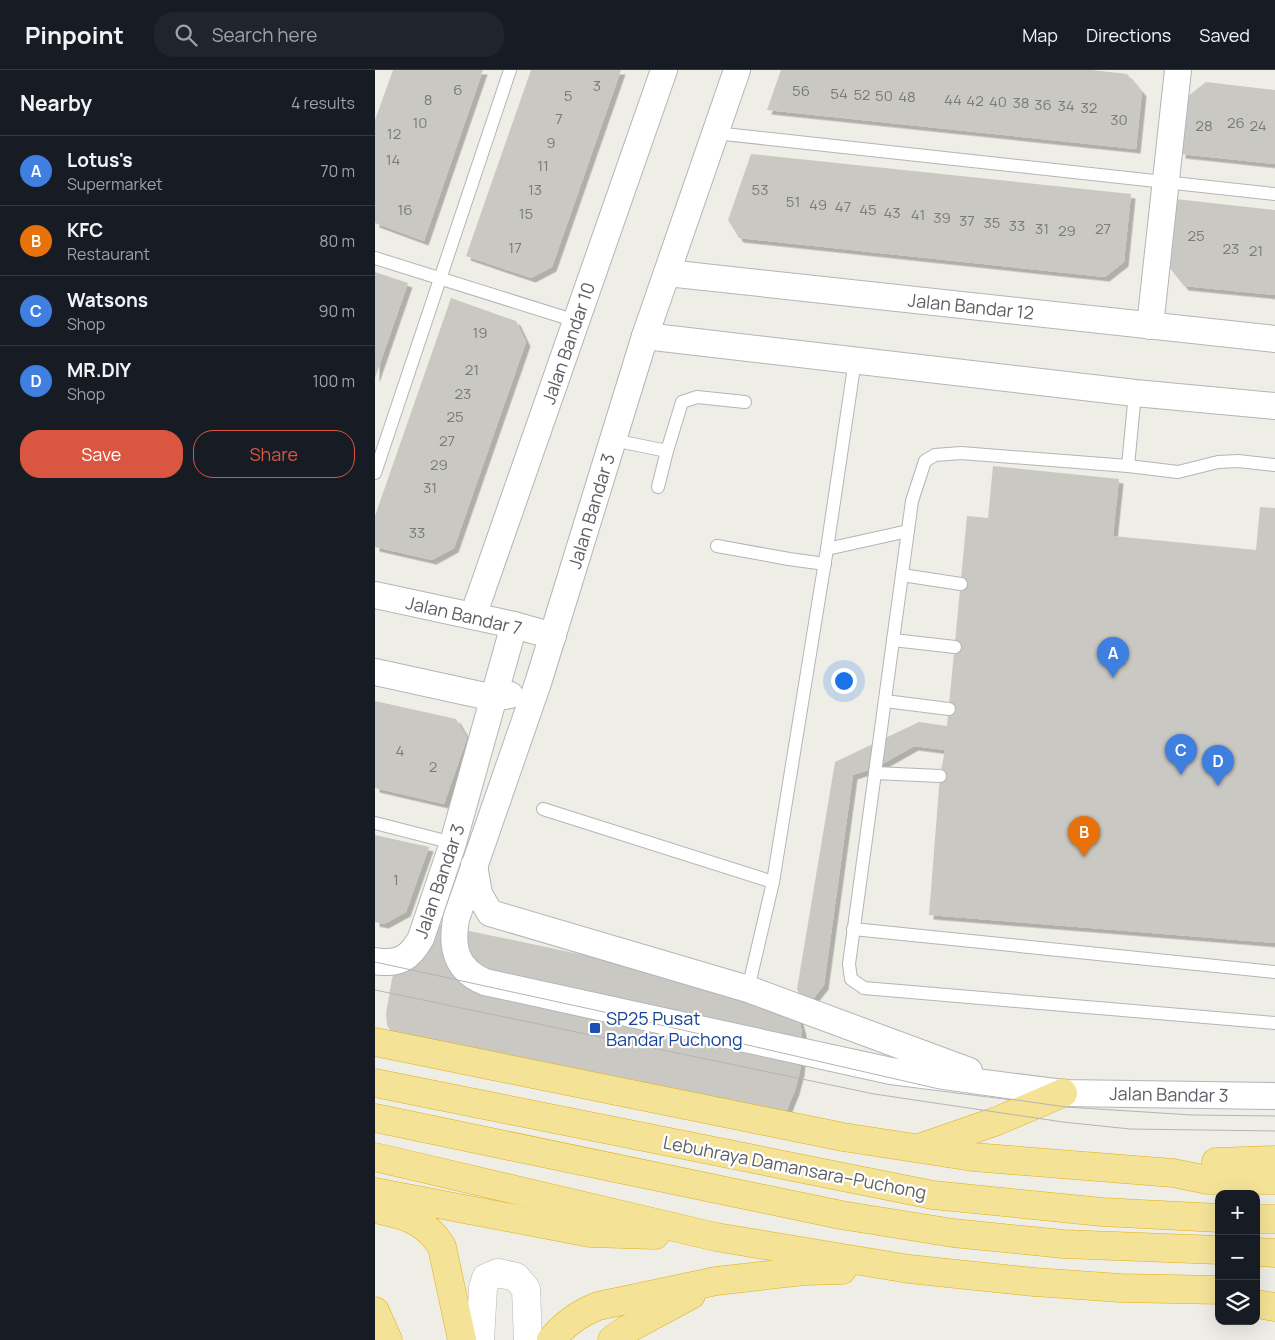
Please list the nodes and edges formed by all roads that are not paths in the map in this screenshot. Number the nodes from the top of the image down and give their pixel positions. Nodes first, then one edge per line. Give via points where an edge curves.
1 (510, 70) edge
2 (664, 70) edge
3 (737, 70) edge
4 (1178, 70) edge
5 (715, 133) junction
6 (1165, 183) junction
7 (1275, 194) edge
8 (375, 258) edge
9 (667, 273) junction
10 (440, 279) junction
11 (576, 321) junction
12 (1150, 326) junction
13 (645, 336) junction
14 (1275, 339) edge
15 (855, 360) junction
16 (1135, 393) junction
17 (745, 402) dead end
18 (1275, 406) edge
19 (613, 440) junction
20 (667, 451) junction
21 (1275, 464) edge
22 (1128, 466) junction
23 (375, 473) edge
24 (658, 487) dead end
25 (908, 531) junction
26 (717, 546) dead end
27 (827, 549) junction
28 (825, 564) junction
29 (902, 575) junction
30 (961, 584) dead end
31 (375, 595) edge
32 (473, 616) junction
33 (514, 625) junction
34 (553, 636) junction
35 (893, 640) junction
36 (955, 647) dead end
37 (375, 672) edge
38 (538, 683) junction
39 (494, 698) junction
40 (885, 701) junction
41 (949, 709) dead end
42 (875, 772) junction
43 (941, 776) dead end
44 (543, 809) dead end
45 (375, 823) edge
46 (453, 843) junction
47 (474, 865) junction
48 (773, 882) junction
49 (853, 929) junction
50 (375, 961) edge
51 (1275, 972) edge
52 (748, 989) junction
53 (1275, 1023) edge
54 (375, 1042) edge
55 (375, 1083) edge
56 (1012, 1087) junction
57 (1063, 1093) junction
58 (1275, 1096) edge
59 (375, 1118) edge
60 (918, 1148) junction
61 (375, 1157) edge
62 (1275, 1160) edge
63 (1173, 1173) junction
64 (1275, 1180) edge
65 (375, 1192) edge
66 (375, 1209) edge
67 (1215, 1218) edge
68 (1260, 1219) edge
69 (1275, 1219) edge
70 (716, 1237) junction
71 (1215, 1250) edge
72 (1260, 1252) edge
73 (1275, 1253) edge
74 (909, 1269) junction
75 (717, 1281) junction
76 (1275, 1288) edge
77 (1260, 1289) edge
78 (1215, 1292) edge
79 (1260, 1305) edge
80 (1275, 1307) edge
81 (375, 1312) edge
82 (387, 1340) edge
83 (462, 1340) edge
84 (480, 1340) edge
85 (528, 1340) edge
86 (551, 1340) edge
87 (612, 1340) edge

1 - 10 lane
2 - 11 street, Jalan Bandar 10
3 - 5 street, Jalan Bandar 3
4 - 6 street
5 - 6 lane
5 - 9 street, Jalan Bandar 3
6 - 7 lane
6 - 12 street
8 - 10 lane
9 - 12 street, Jalan Bandar 12
9 - 13 street, Jalan Bandar 3
10 - 11 lane
10 - 23 lane
11 - 32 street, Jalan Bandar 10
12 - 14 street, Jalan Bandar 12
13 - 15 street
13 - 19 street, Jalan Bandar 3
15 - 16 street
15 - 27 lane
16 - 18 street
16 - 22 lane
17 - 20 lane via 697,397 682,402
19 - 20 lane
19 - 34 street, Jalan Bandar 3
20 - 24 lane
21 - 22 lane via 1219,462 1177,472
22 - 25 lane via 961,453 935,455 925,461 912,501
25 - 27 lane
25 - 29 lane
26 - 28 lane
27 - 28 lane
28 - 48 lane
29 - 30 lane
29 - 35 lane
31 - 32 street, Jalan Bandar 7
32 - 33 street, Jalan Bandar 7
33 - 34 street, Jalan Bandar 7
33 - 39 street, Jalan Bandar 3
34 - 38 street, Jalan Bandar 3
35 - 36 lane
35 - 40 lane
37 - 39 street
38 - 39 street via 522,692
38 - 47 street, Jalan Bandar 3
39 - 46 street, Jalan Bandar 3
40 - 41 lane
40 - 42 lane
42 - 43 lane
42 - 49 lane
44 - 48 lane
45 - 46 lane
46 - 50 street, Jalan Bandar 3 via 415,949 405,958 387,963
47 - 52 street via 479,894 490,913
47 - 56 street, Jalan Bandar 3 via 454,932 455,952 474,978 891,1071
48 - 52 lane
49 - 51 lane
49 - 53 lane via 849,964 851,979 864,988
52 - 56 street
54 - 60 highway via 843,1137
55 - 67 highway, Lebuhraya Damansara–Puchong via 933,1195 1102,1212
56 - 57 street, Jalan Bandar 3
57 - 58 street, Jalan Bandar 3
57 - 60 highway via 997,1121
59 - 71 highway, Lebuhraya Damansara–Puchong via 841,1215 953,1233 1063,1244
60 - 63 highway via 973,1157
61 - 70 highway
62 - 63 highway via 1211,1162
63 - 64 highway via 1208,1180
65 - 70 highway via 590,1233
66 - 83 highway via 401,1215 424,1226 435,1236 441,1247
68 - 69 highway
70 - 74 highway
72 - 73 highway
74 - 75 highway via 804,1271
74 - 78 highway via 1034,1282
75 - 86 highway via 598,1306 582,1312
75 - 87 highway
76 - 77 highway
79 - 80 highway
81 - 82 highway
84 - 85 main road via 483,1288 487,1278 498,1273 516,1277 526,1289

